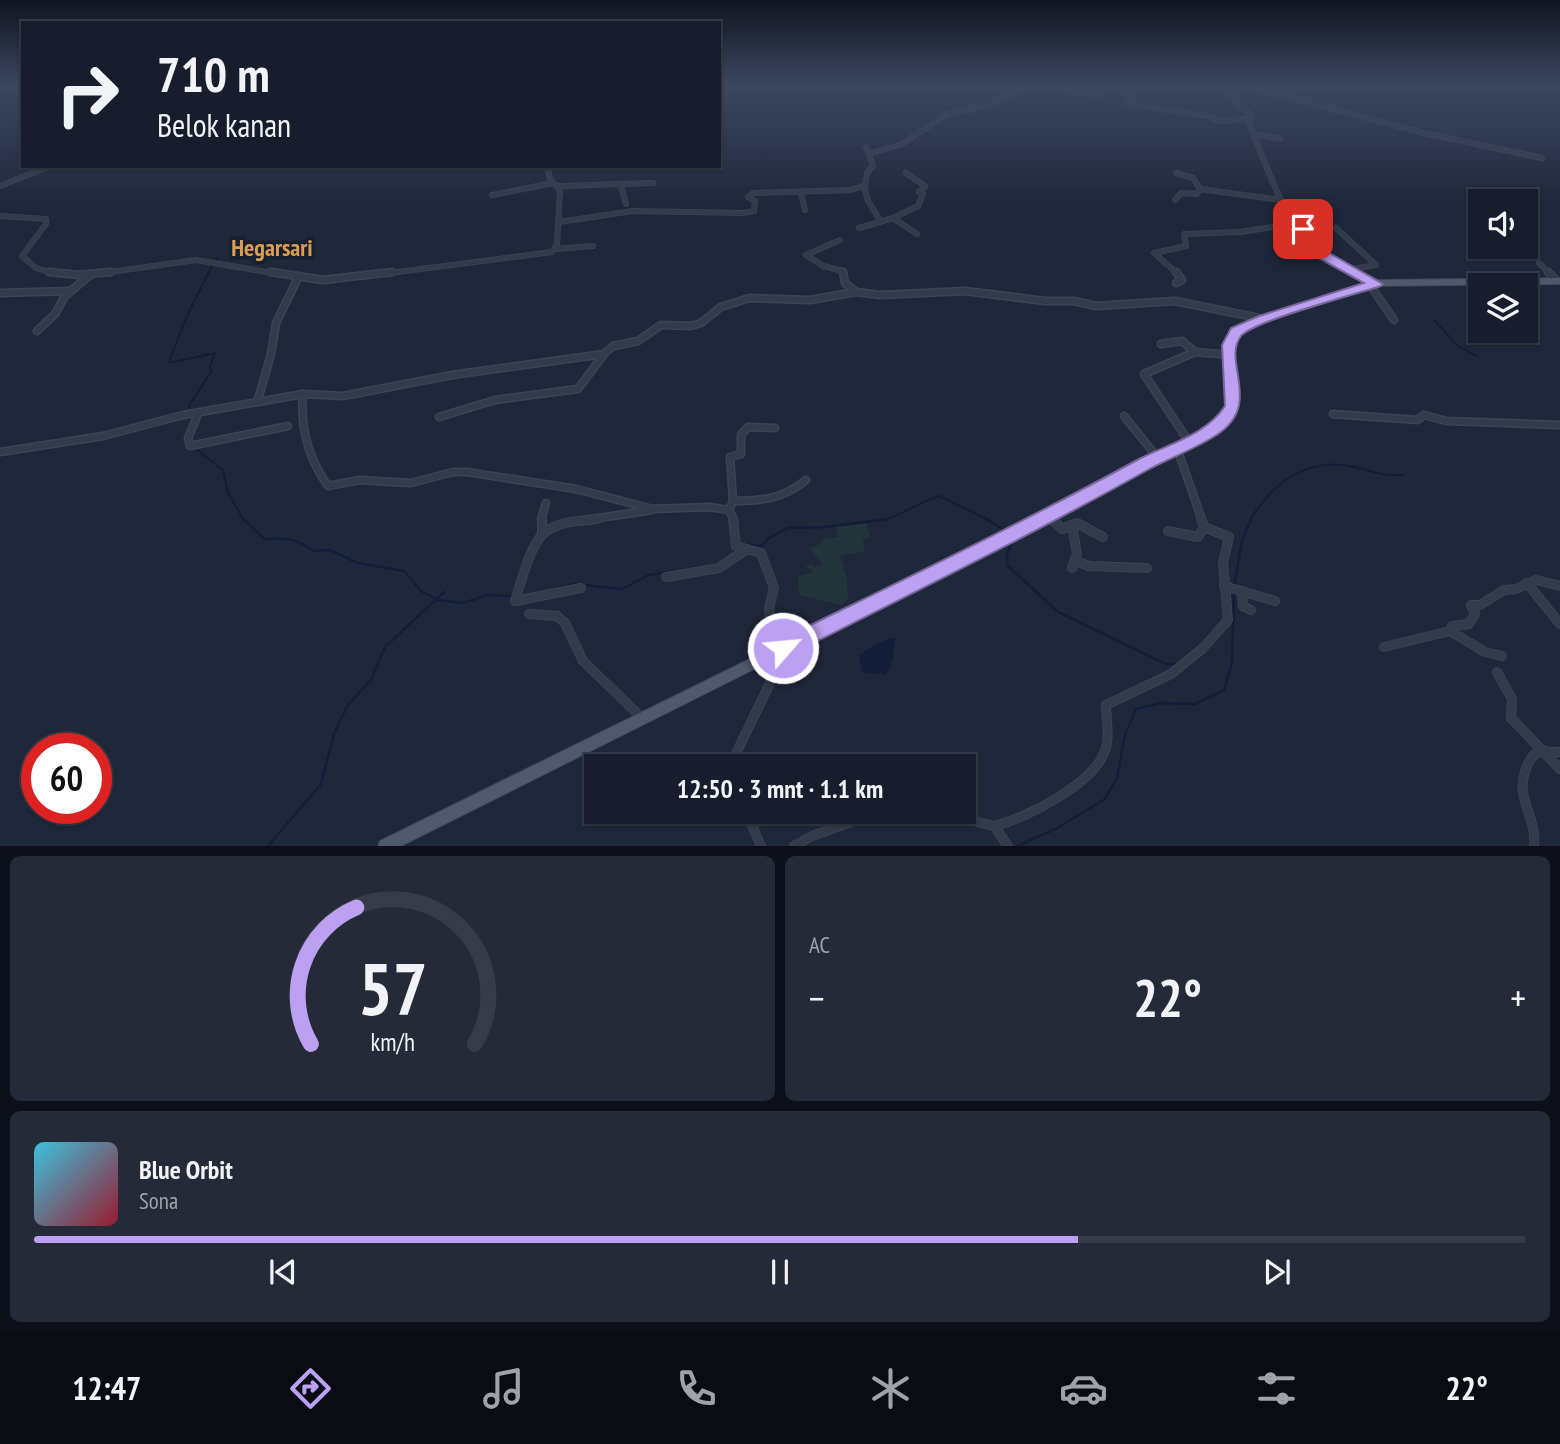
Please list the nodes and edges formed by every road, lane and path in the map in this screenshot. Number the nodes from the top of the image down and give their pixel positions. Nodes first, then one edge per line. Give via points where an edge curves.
1 (927, 126) edge
2 (1251, 126) edge
3 (1399, 126) edge
4 (1254, 134) junction
5 (1280, 139) dead end
6 (866, 147) dead end
7 (869, 154) junction
8 (1542, 158) dead end
9 (45, 168) edge
10 (547, 168) edge
11 (906, 173) dead end
12 (1176, 173) dead end
13 (653, 183) dead end
14 (556, 185) junction
15 (621, 185) junction
16 (0, 186) edge
17 (864, 186) junction
18 (1200, 189) junction
19 (802, 192) junction
20 (492, 195) dead end
21 (1175, 200) dead end
22 (1281, 200) junction
23 (626, 204) dead end
24 (1310, 206) dead end
25 (1287, 208) junction
26 (805, 210) dead end
27 (0, 216) edge
28 (893, 218) junction
29 (880, 220) junction
30 (559, 222) junction
31 (1299, 223) junction
32 (859, 228) dead end
33 (1336, 228) dead end
34 (917, 234) dead end
35 (840, 240) dead end
36 (593, 246) dead end
37 (556, 249) junction
38 (1539, 263) dead end
39 (1347, 270) junction
40 (91, 274) junction
41 (299, 276) junction
42 (1559, 281) edge
43 (1175, 283) dead end
44 (1373, 284) junction
45 (72, 291) junction
46 (856, 292) junction
47 (0, 293) edge
48 (1264, 319) junction
49 (1394, 320) dead end
50 (37, 331) dead end
51 (1161, 344) dead end
52 (1195, 352) junction
53 (604, 354) junction
54 (1230, 355) junction
55 (303, 394) junction
56 (258, 400) junction
57 (198, 412) junction
58 (1332, 414) dead end
59 (439, 416) dead end
60 (1124, 416) dead end
61 (1560, 425) edge
62 (288, 426) dead end
63 (775, 428) dead end
64 (1189, 442) junction
65 (1177, 448) junction
66 (0, 452) edge
67 (1157, 457) junction
68 (806, 480) dead end
69 (733, 501) junction
70 (546, 503) dead end
71 (653, 509) junction
72 (729, 510) junction
73 (1050, 516) junction
74 (1072, 525) junction
75 (1204, 527) junction
76 (1168, 531) dead end
77 (542, 533) junction
78 (1103, 537) dead end
79 (743, 548) junction
80 (1147, 568) dead end
81 (666, 577) dead end
82 (1527, 583) junction
83 (1227, 586) junction
84 (1560, 586) edge
85 (582, 588) dead end
86 (1241, 591) junction
87 (1275, 601) dead end
88 (1251, 610) dead end
89 (529, 614) dead end
90 (1560, 624) edge
91 (1450, 631) junction
92 (1384, 647) dead end
93 (769, 655) junction
94 (1502, 656) dead end
95 (1497, 672) dead end
96 (642, 718) junction
97 (1545, 751) junction
98 (1560, 752) edge
99 (736, 754) edge
100 (1560, 769) edge
101 (976, 822) edge
102 (751, 824) edge
103 (846, 824) edge
104 (994, 826) junction
105 (385, 845) edge
106 (761, 845) edge
107 (794, 845) edge
108 (1008, 845) edge
109 (1534, 845) edge

1 - 7 street via 893,148
2 - 4 street
3 - 8 street
4 - 5 street
4 - 22 street
6 - 7 street
7 - 17 street via 873,166
9 - 16 street
10 - 14 street
11 - 28 street via 925,186 919,192 923,194 918,206
12 - 18 street via 1193,178
13 - 15 street
14 - 15 street
14 - 20 street
14 - 30 street
15 - 23 street
17 - 19 street
17 - 29 street
18 - 21 street via 1199,193 1181,193
18 - 22 street
19 - 26 street
19 - 30 street via 752,193 748,198 755,201 754,211 745,213 595,214
22 - 25 street
24 - 25 street
25 - 31 street
27 - 40 street via 47,221 23,250 22,256 32,267 58,275
28 - 29 street
28 - 34 street
29 - 32 street
30 - 37 street
31 - 39 street via 1316,250
31 - 43 street via 1184,234 1186,246 1154,253 1178,272 1182,280
33 - 39 street via 1376,265
35 - 46 street via 806,256 843,271 845,283
36 - 37 street
37 - 41 street via 333,279
38 - 42 street
39 - 44 street
40 - 41 street via 195,260
40 - 45 street
41 - 56 street via 276,323
42 - 44 main road
44 - 48 main road
44 - 49 street
45 - 47 street
45 - 50 street
46 - 48 street via 965,291 1096,306 1175,301
46 - 53 street via 821,299 741,299 713,311 701,323 661,324 638,341 613,346
48 - 54 main road via 1236,331
51 - 52 street via 1184,341
52 - 54 street
52 - 64 street via 1143,374
53 - 55 street via 343,396
53 - 59 street via 578,389 495,400
54 - 64 main road via 1230,412 1210,432
55 - 56 street
55 - 71 street via 310,456 328,486 353,480 411,483 467,472 576,489
56 - 57 street
57 - 62 street via 188,438 190,446
57 - 66 street via 103,436
58 - 61 street
60 - 67 street
63 - 69 street via 748,427 741,435 741,454 730,457
64 - 65 main road
65 - 67 main road
65 - 75 street
67 - 73 main road
68 - 69 street via 776,500
69 - 72 street
70 - 77 street
71 - 72 street
71 - 77 street via 562,524
72 - 79 street
73 - 74 street via 1062,529
73 - 93 main road
74 - 78 street via 1084,525
74 - 80 street via 1074,564
75 - 76 street via 1198,537
75 - 83 street via 1226,533 1230,539 1223,563
77 - 85 street via 516,598 519,602
79 - 81 street via 724,566
79 - 93 street via 761,553 774,588
82 - 84 street via 1543,580
82 - 90 street
82 - 91 street via 1472,605 1472,621 1452,626
83 - 86 street
83 - 104 street via 1228,620 1182,668 1106,705 1107,749 1083,779 1016,819
86 - 87 street
86 - 88 street via 1243,606
89 - 96 street via 557,616 565,623 583,662
91 - 92 street
91 - 94 street via 1485,652
93 - 96 main road
93 - 99 street via 772,679
95 - 97 street via 1515,705 1511,718
96 - 105 main road
97 - 98 street
97 - 100 street
97 - 109 street via 1531,757 1521,777 1520,795 1535,831
101 - 104 street
102 - 106 street
103 - 107 street
104 - 108 street

